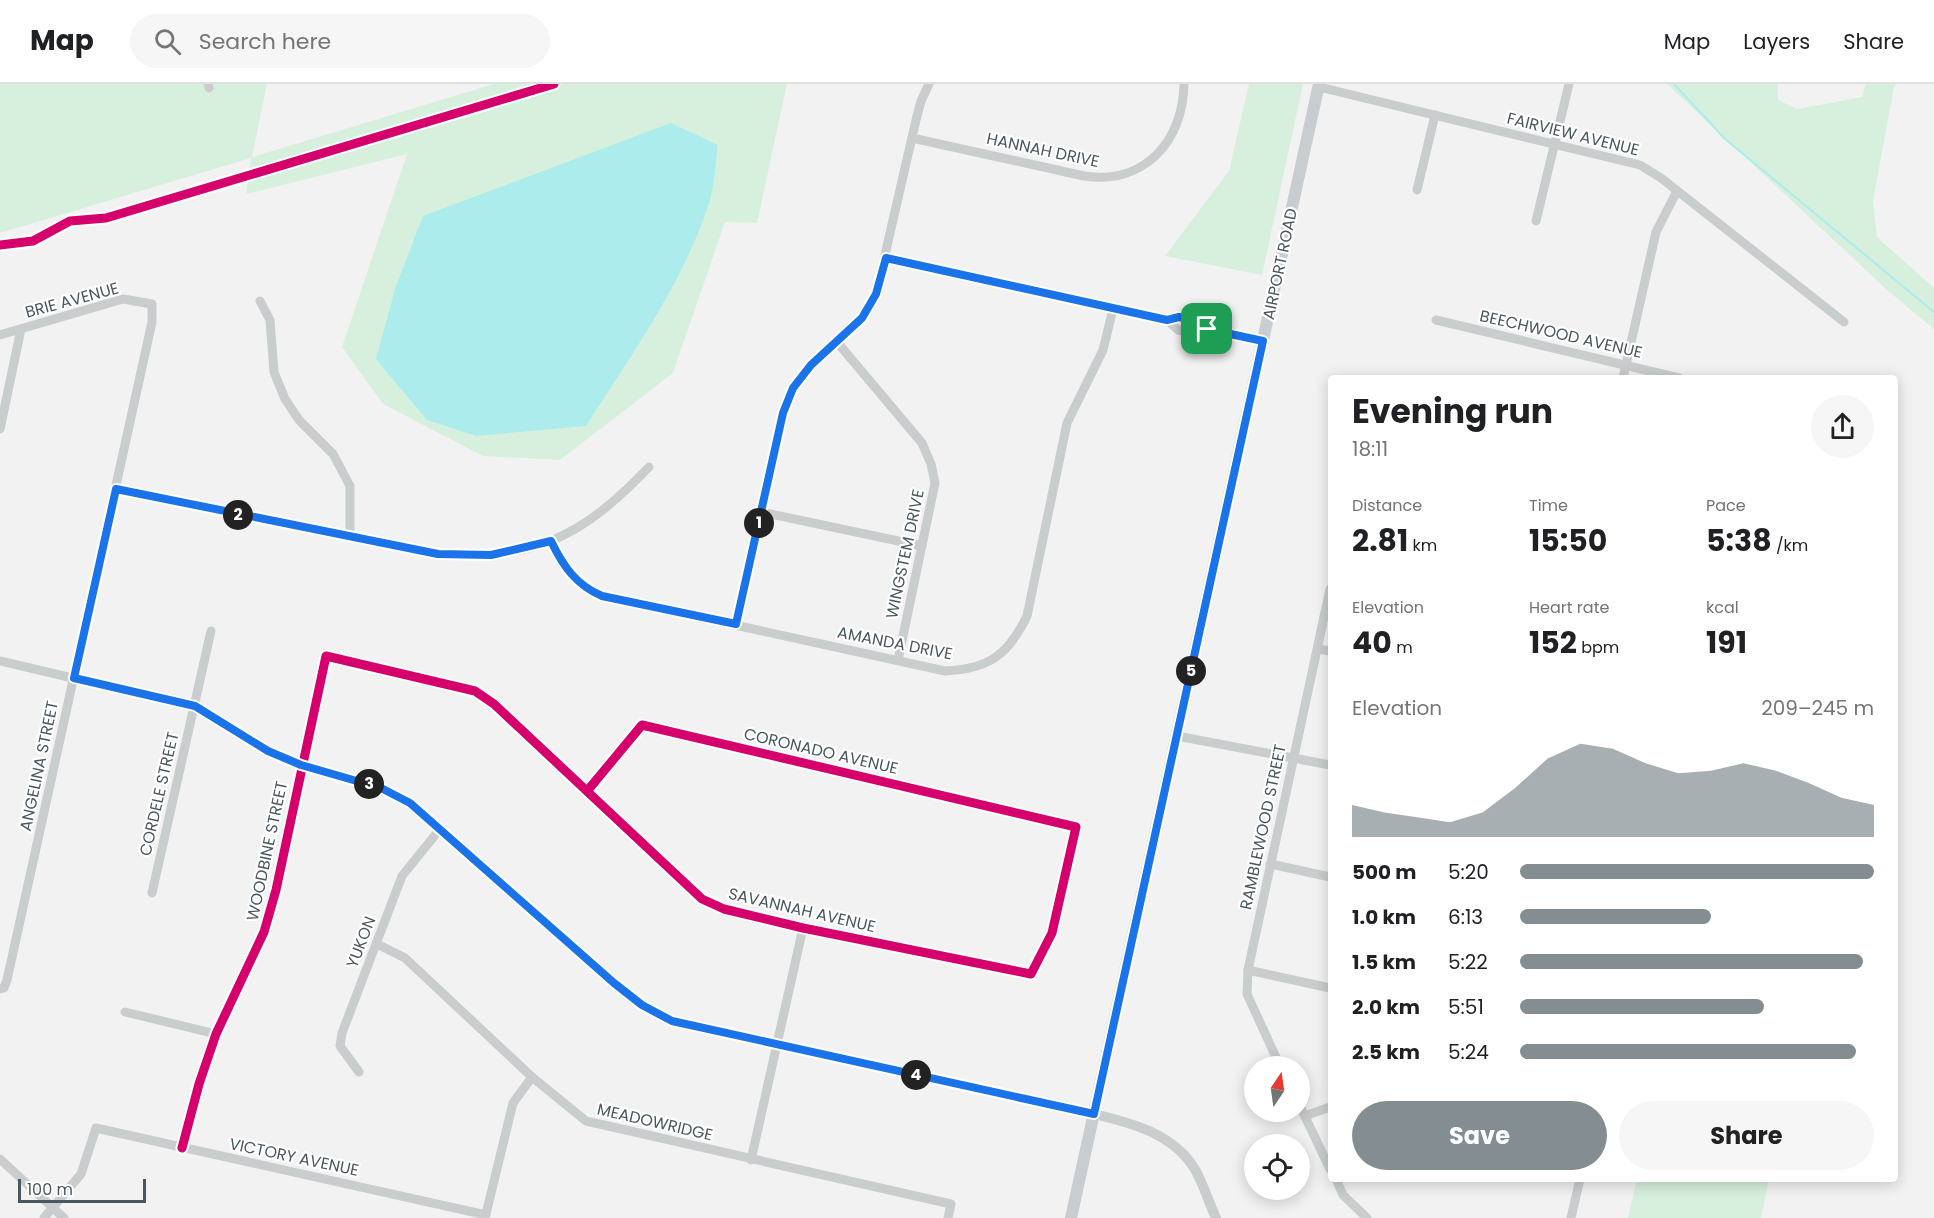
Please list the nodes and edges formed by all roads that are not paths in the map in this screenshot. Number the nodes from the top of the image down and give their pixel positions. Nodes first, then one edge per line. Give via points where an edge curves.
1 (929, 84) edge
2 (1184, 84) edge
3 (1569, 84) edge
4 (1319, 85) edge
5 (1435, 115) junction
6 (912, 138) junction
7 (1554, 144) junction
8 (1417, 190) dead end
9 (1677, 191) junction
10 (1536, 221) dead end
11 (886, 258) junction
12 (260, 301) dead end
13 (152, 304) joint
14 (1113, 309) junction
15 (1436, 320) dead end
16 (1844, 322) dead end
17 (21, 329) junction
18 (0, 335) edge
19 (1263, 341) junction
20 (837, 342) junction
21 (1626, 365) junction
22 (1624, 375) edge
23 (1667, 375) edge
24 (0, 429) edge
25 (649, 467) dead end
26 (116, 489) junction
27 (761, 512) junction
28 (350, 535) junction
29 (551, 541) junction
30 (922, 546) junction
31 (1328, 599) edge
32 (736, 624) junction
33 (211, 631) dead end
34 (1318, 649) junction
35 (1328, 651) edge
36 (326, 656) joint
37 (898, 660) junction
38 (0, 661) edge
39 (74, 678) junction
40 (195, 706) junction
41 (1177, 736) junction
42 (1293, 756) junction
43 (301, 765) junction
44 (1328, 765) edge
45 (588, 790) junction
46 (440, 829) junction
47 (1270, 864) junction
48 (1328, 877) edge
49 (152, 893) dead end
50 (803, 928) junction
51 (377, 944) junction
52 (1248, 970) junction
53 (1031, 974) joint
54 (2, 988) edge
55 (1328, 988) edge
56 (125, 1012) dead end
57 (216, 1034) junction
58 (775, 1045) junction
59 (1275, 1056) edge
60 (359, 1072) dead end
61 (532, 1077) junction
62 (1328, 1108) edge
63 (1094, 1114) junction
64 (1310, 1114) edge
65 (1308, 1122) edge
66 (182, 1148) junction
67 (0, 1159) edge
68 (751, 1160) junction
69 (1328, 1165) edge
70 (1337, 1182) edge
71 (1579, 1182) edge
72 (52, 1209) junction
73 (485, 1216) edge
74 (44, 1218) edge
75 (64, 1218) edge
76 (948, 1218) edge
77 (1071, 1218) edge
78 (1216, 1218) edge
79 (1367, 1218) edge
80 (1571, 1218) edge

1 - 6 street
2 - 6 street, HANNAH DRIVE via 1171,137 1154,159 1120,176 1084,176
3 - 7 street
4 - 5 street, FAIRVIEW AVENUE
4 - 19 main road, AIRPORT ROAD
5 - 7 street, FAIRVIEW AVENUE
5 - 8 street
6 - 11 street
7 - 9 street, FAIRVIEW AVENUE via 1640,165
7 - 10 street
9 - 16 street, FAIRVIEW AVENUE
9 - 21 street via 1656,232
11 - 14 street
11 - 20 street via 867,310
12 - 28 street via 270,320 274,372 285,399 299,420 333,454 350,486
13 - 17 street, BRIE AVENUE via 123,299
13 - 26 street, ANGELINA STREET via 152,322
14 - 19 street via 1167,320 1178,330 1198,334 1207,329
14 - 37 street, AMANDA DRIVE via 1103,350 1067,423 1027,616 1017,637 987,664 967,670 945,671
15 - 21 street, BEECHWOOD AVENUE
17 - 18 street, BRIE AVENUE
17 - 24 street
19 - 41 main road, AIRPORT ROAD
20 - 27 street via 793,388 783,413
20 - 30 street, WINGSTEM DRIVE via 922,443 935,483
21 - 22 street
21 - 23 street, BEECHWOOD AVENUE
25 - 29 street via 609,508
26 - 28 street
26 - 39 street, ANGELINA STREET
27 - 30 street
27 - 32 street
28 - 29 street via 438,554 470,556 500,554
29 - 32 street, AMANDA DRIVE via 563,565 589,590 602,596
30 - 37 street, WINGSTEM DRIVE
31 - 34 street, RAMBLEWOOD STREET
32 - 37 street, AMANDA DRIVE
33 - 40 street, CORDELE STREET
34 - 35 street
34 - 42 street, RAMBLEWOOD STREET
36 - 43 street, WOODBINE STREET
36 - 45 street, SAVANNAH AVENUE via 475,691
38 - 39 street
39 - 40 street
39 - 54 street, ANGELINA STREET
40 - 43 street via 268,751
40 - 49 street, CORDELE STREET
41 - 42 street
41 - 63 main road, AIRPORT ROAD
42 - 44 street
42 - 47 street, RAMBLEWOOD STREET
43 - 46 street via 381,788 410,803
43 - 57 street, WOODBINE STREET via 264,932
45 - 50 street, SAVANNAH AVENUE via 702,899 724,909
45 - 53 street, CORONADO AVENUE via 642,724 1076,827 1052,933
46 - 51 street, YUKON via 402,876
46 - 58 street via 642,1005 672,1021
47 - 48 street
47 - 52 street, RAMBLEWOOD STREET
50 - 53 street, SAVANNAH AVENUE
50 - 58 street
51 - 60 street, YUKON via 340,1046
51 - 61 street, MEADOWRIDGE via 405,958
52 - 55 street
52 - 59 street, RAMBLEWOOD STREET via 1247,994
56 - 57 street
57 - 66 street, WOODBINE STREET
58 - 63 street
58 - 68 street
61 - 68 street, MEADOWRIDGE via 586,1121
61 - 73 street via 513,1103
62 - 64 street
63 - 77 main road, AIRPORT ROAD
63 - 78 street via 1158,1134 1179,1150 1195,1170
65 - 69 street
66 - 72 street, VICTORY AVENUE via 96,1128 81,1174
66 - 73 street, VICTORY AVENUE
67 - 72 street
68 - 76 street, MEADOWRIDGE via 951,1204
70 - 79 street via 1343,1195
71 - 80 street
72 - 74 street
72 - 75 street

